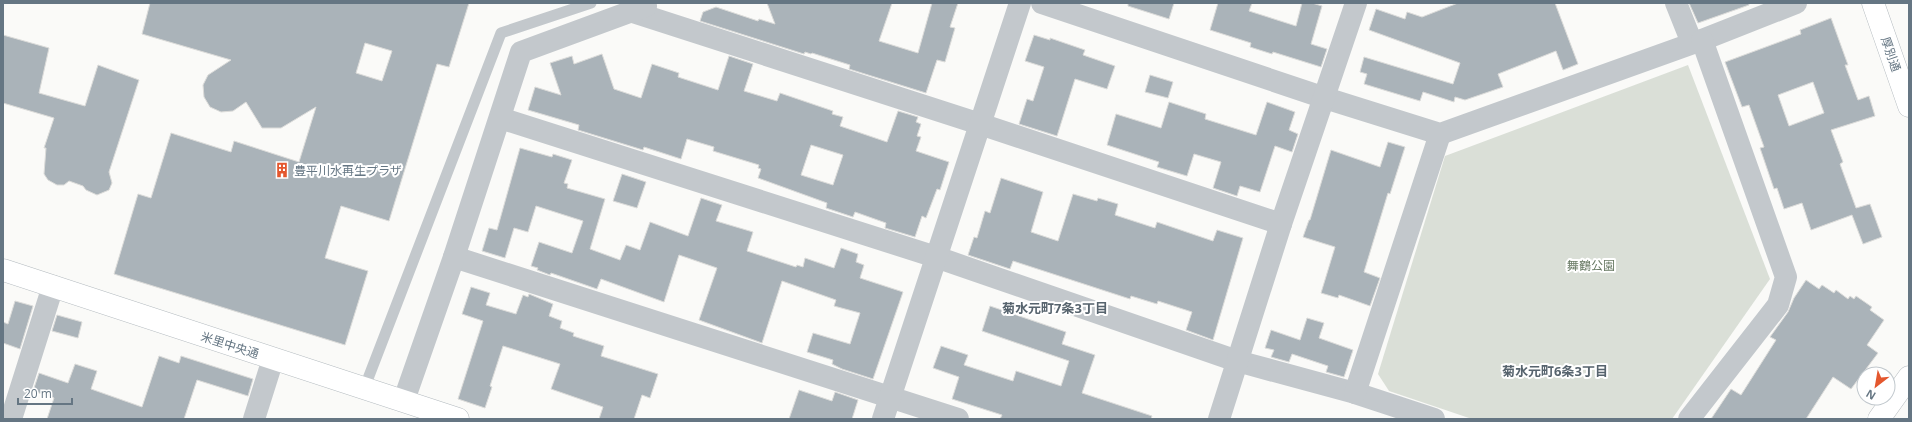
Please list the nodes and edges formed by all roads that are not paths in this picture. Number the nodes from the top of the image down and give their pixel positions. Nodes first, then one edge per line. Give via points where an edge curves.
1 (591, 3) edge
2 (655, 3) edge
3 (1020, 3) edge
4 (1042, 3) edge
5 (1356, 3) edge
6 (1676, 3) edge
7 (1796, 3) edge
8 (1873, 3) edge
9 (633, 12) junction
10 (1697, 41) junction
11 (1325, 98) junction
12 (1909, 106) edge
13 (500, 118) junction
14 (980, 124) junction
15 (1440, 134) junction
16 (1281, 224) junction
17 (454, 257) junction
18 (936, 257) junction
19 (3, 270) edge
20 (53, 286) junction
21 (273, 359) junction
22 (1237, 361) junction
23 (1909, 377) edge
24 (364, 389) junction
25 (1355, 393) junction
26 (890, 397) junction
27 (404, 400) junction
28 (11, 419) edge
29 (254, 419) edge
30 (458, 419) edge
31 (883, 419) edge
32 (958, 419) edge
33 (1219, 419) edge
34 (1434, 419) edge
35 (1689, 419) edge
36 (1879, 419) edge

1 - 24 lane via 501,33
2 - 9 street
3 - 14 street
4 - 11 street
5 - 11 street
6 - 10 street
7 - 10 street
8 - 12 street, 厚別通
9 - 13 street via 521,52
9 - 14 street
10 - 15 street
10 - 35 street via 1786,277 1778,305
11 - 15 street
11 - 16 street
13 - 17 street
13 - 18 street
14 - 16 street
14 - 18 street
15 - 25 street
16 - 22 street
17 - 26 street
17 - 27 street
18 - 22 street
18 - 26 street
19 - 20 street, 米里中央通
20 - 21 street, 米里中央通
20 - 28 street
21 - 24 street, 米里中央通
21 - 29 street
22 - 25 street
22 - 33 street
23 - 36 street
24 - 27 street, 米里中央通
25 - 34 street
26 - 31 street
26 - 32 street
27 - 30 street, 米里中央通

